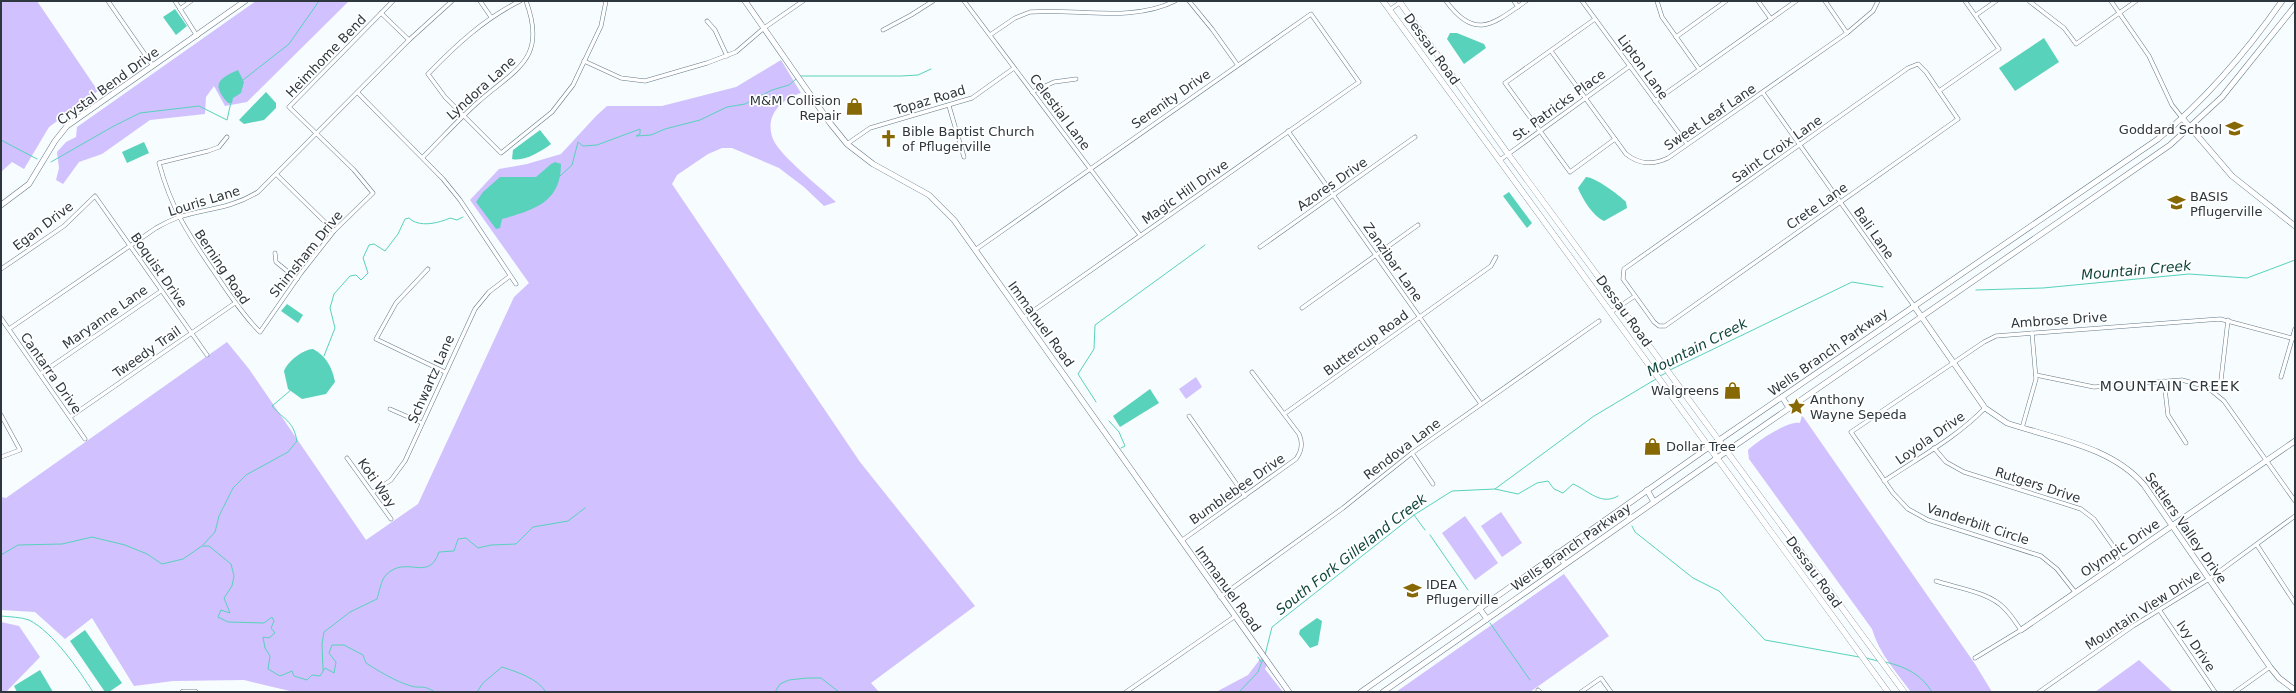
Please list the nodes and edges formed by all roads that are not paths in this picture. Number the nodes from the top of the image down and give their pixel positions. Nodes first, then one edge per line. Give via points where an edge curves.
1 (108, 1) edge
2 (175, 1) edge
3 (191, 1) edge
4 (245, 1) edge
5 (393, 1) edge
6 (452, 1) edge
7 (480, 1) edge
8 (520, 1) edge
9 (526, 1) edge
10 (606, 1) edge
11 (745, 1) edge
12 (803, 1) edge
13 (933, 1) edge
14 (964, 1) edge
15 (1175, 1) edge
16 (1189, 1) edge
17 (1383, 1) edge
18 (1446, 1) edge
19 (1514, 1) edge
20 (1526, 1) edge
21 (1582, 1) edge
22 (1657, 1) edge
23 (1726, 1) edge
24 (1758, 1) edge
25 (1796, 1) edge
26 (1824, 1) edge
27 (1878, 1) edge
28 (1965, 1) edge
29 (1996, 1) edge
30 (2029, 1) edge
31 (2110, 1) edge
32 (2136, 1) edge
33 (2282, 1) edge
34 (797, 2) edge
35 (1400, 2) edge
36 (2295, 6) edge
37 (1518, 7) junction
38 (180, 8) junction
39 (1389, 10) junction
40 (381, 13) junction
41 (2119, 13) junction
42 (1976, 15) junction
43 (491, 17) junction
44 (1595, 19) junction
45 (1771, 19) junction
46 (707, 21) dead end
47 (764, 28) junction
48 (883, 30) dead end
49 (1847, 33) junction
50 (990, 35) junction
51 (197, 36) junction
52 (1676, 36) junction
53 (409, 40) junction
54 (1551, 51) junction
55 (727, 56) junction
56 (584, 61) junction
57 (1237, 64) junction
58 (153, 66) junction
59 (1630, 66) junction
60 (1014, 68) junction
61 (1699, 69) junction
62 (1076, 79) dead end
63 (1359, 82) joint
64 (1939, 91) junction
65 (1032, 92) junction
66 (1763, 92) junction
67 (358, 93) junction
68 (1585, 99) junction
69 (1655, 101) junction
70 (950, 106) junction
71 (463, 116) junction
72 (2183, 119) junction
73 (2190, 128) junction
74 (1288, 131) junction
75 (1540, 131) junction
76 (317, 134) junction
77 (226, 137) dead end
78 (1415, 137) dead end
79 (1615, 140) junction
80 (847, 144) junction
81 (1687, 144) junction
82 (1800, 145) junction
83 (1508, 154) junction
84 (423, 157) junction
85 (964, 157) dead end
86 (1500, 160) junction
87 (1090, 168) junction
88 (277, 175) junction
89 (373, 193) joint
90 (1333, 195) junction
91 (95, 196) joint
92 (1841, 202) junction
93 (1, 205) edge
94 (178, 218) junction
95 (1418, 225) dead end
96 (2295, 226) edge
97 (334, 231) junction
98 (1140, 235) junction
99 (130, 245) junction
100 (1260, 247) dead end
101 (975, 250) junction
102 (275, 253) dead end
103 (1376, 255) junction
104 (1496, 257) dead end
105 (1, 269) edge
106 (428, 269) dead end
107 (510, 276) junction
108 (297, 280) junction
109 (516, 284) dead end
110 (161, 290) junction
111 (1635, 296) junction
112 (235, 303) junction
113 (1621, 306) junction
114 (1914, 306) junction
115 (1302, 308) dead end
116 (1611, 312) junction
117 (1420, 317) junction
118 (1, 318) edge
119 (1023, 318) junction
120 (1921, 318) junction
121 (2228, 320) junction
122 (1599, 321) dead end
123 (2295, 329) edge
124 (9, 330) junction
125 (260, 332) joint
126 (2032, 333) junction
127 (192, 334) junction
128 (2294, 338) edge
129 (207, 355) dead end
130 (1952, 363) junction
131 (445, 372) junction
132 (1252, 372) dead end
133 (40, 374) junction
134 (2036, 375) junction
135 (2281, 377) dead end
136 (2164, 382) junction
137 (2215, 392) junction
138 (1782, 397) junction
139 (1481, 404) junction
140 (1789, 408) junction
141 (1985, 408) junction
142 (390, 409) dead end
143 (1284, 414) junction
144 (1, 415) edge
145 (1189, 416) dead end
146 (70, 417) junction
147 (422, 423) junction
148 (2022, 428) junction
149 (1851, 432) joint
150 (85, 439) dead end
151 (1719, 440) junction
152 (2295, 441) edge
153 (2186, 444) dead end
154 (1709, 447) junction
155 (1934, 448) junction
156 (1727, 451) junction
157 (1412, 453) junction
158 (1, 457) edge
159 (347, 458) dead end
160 (1717, 458) junction
161 (2266, 461) junction
162 (1884, 481) junction
163 (1433, 484) dead end
164 (1647, 490) junction
165 (373, 492) junction
166 (1245, 496) junction
167 (2295, 501) edge
168 (1654, 502) junction
169 (2295, 516) edge
170 (391, 519) dead end
171 (2172, 526) junction
172 (1181, 542) junction
173 (2257, 545) junction
174 (1558, 553) junction
175 (2123, 560) junction
176 (1565, 564) junction
177 (2209, 579) junction
178 (1936, 581) dead end
179 (2075, 592) junction
180 (1220, 597) junction
181 (2295, 603) edge
182 (1480, 608) junction
183 (2160, 611) junction
184 (1234, 617) junction
185 (1487, 619) junction
186 (2020, 630) junction
187 (1975, 658) dead end
188 (2270, 667) junction
189 (2295, 690) edge
190 (183, 692) edge
191 (195, 692) edge
192 (1126, 692) edge
193 (1289, 692) edge
194 (1361, 692) edge
195 (1383, 692) edge
196 (1581, 692) edge
197 (1611, 692) edge
198 (1888, 692) edge
199 (1904, 692) edge
200 (2039, 692) edge
201 (2215, 692) edge
202 (2235, 692) edge

1 - 58 street
2 - 38 street
3 - 38 street
4 - 51 street, Crystal Bend Drive
5 - 40 street, Heimhome Bend
6 - 53 street, Louris Lane
7 - 43 street
8 - 43 street
9 - 71 street, Lyndora Lane via 534,33 526,59 518,70
10 - 56 street via 600,26
11 - 47 street, Immanuel Road
12 - 34 street
13 - 48 street
14 - 50 street, Celestial Lane
15 - 50 street via 1163,7 1144,11 1030,12 1015,18
16 - 57 street
17 - 39 main road, Dessau Road
18 - 37 street via 1460,18 1479,25 1498,21
19 - 37 street
20 - 37 street
21 - 44 street, Lipton Lane
22 - 52 street via 1662,17
23 - 52 street
24 - 45 street
25 - 45 street
26 - 49 street
27 - 49 street, Sweet Leaf Lane via 1874,11
28 - 42 street
29 - 42 street
30 - 41 street via 2064,28 2076,44
31 - 41 street
32 - 41 street
33 - 72 street, Wells Branch Parkway via 2211,89
34 - 47 street
35 - 39 street
35 - 83 main road, Dessau Road
36 - 73 street, Wells Branch Parkway via 2222,97
38 - 51 street
39 - 86 main road, Dessau Road
40 - 53 street
40 - 76 street, Heimhome Bend via 289,107
41 - 72 street via 2150,56 2172,105
42 - 64 street via 1999,49
43 - 71 street via 457,44 428,74
44 - 54 street
44 - 59 street, Lipton Lane
45 - 61 street
46 - 55 street via 715,30
47 - 55 street via 746,45
47 - 80 street, Immanuel Road
49 - 66 street, Sweet Leaf Lane
50 - 60 street, Celestial Lane
51 - 58 street, Crystal Bend Drive
52 - 61 street
53 - 67 street, Louris Lane
54 - 68 street, Sweet Leaf Lane
54 - 75 street via 1505,83
55 - 56 street via 645,81 621,78
56 - 71 street via 573,85 552,112 501,153
57 - 63 street, Serenity Drive via 1310,14
57 - 87 street, Serenity Drive
58 - 93 street, Crystal Bend Drive via 67,126 29,184
59 - 68 street, St. Patricks Place
59 - 69 street, Lipton Lane
60 - 65 street, Celestial Lane
60 - 70 street, Topaz Road via 972,98
61 - 69 street
62 - 65 street via 1054,82
63 - 74 street, Magic Hill Drive
64 - 82 street, Saint Croix Lane via 1918,64 1908,68
64 - 92 street, Crete Lane via 1958,119
65 - 87 street, Celestial Lane
66 - 81 street, Sweet Leaf Lane
66 - 82 street, Bali Lane
67 - 76 street, Louris Lane
67 - 84 street
68 - 75 street, St. Patricks Place
68 - 79 street, Sweet Leaf Lane
69 - 81 street, Lipton Lane
70 - 80 street, Topaz Road via 870,128
70 - 85 street
71 - 84 street, Lyndora Lane
72 - 73 street
72 - 114 street, Wells Branch Parkway via 2133,157
73 - 96 street via 2232,176
73 - 120 street, Wells Branch Parkway via 2144,164
74 - 90 street, Zanzibar Lane
74 - 98 street, Magic Hill Drive
75 - 79 street via 1570,172
75 - 83 street, St. Patricks Place
76 - 88 street, Louris Lane
76 - 89 street, Heimhome Bend via 354,170
77 - 94 street, Berning Road via 219,147 160,163
78 - 90 street, Azores Drive
79 - 81 street, Sweet Leaf Lane via 1631,158 1646,163 1658,163
80 - 101 street, Immanuel Road via 864,158 934,200 954,220
82 - 92 street, Bali Lane
82 - 111 street, Saint Croix Lane via 1628,265 1622,272 1623,279
83 - 86 street, St. Patricks Place
83 - 113 main road, Dessau Road
84 - 107 street via 460,200
86 - 116 main road, Dessau Road
87 - 98 street, Celestial Lane
87 - 101 street, Serenity Drive
88 - 94 street, Louris Lane via 244,201
88 - 97 street
89 - 97 street, Shimsham Drive
90 - 100 street, Azores Drive
90 - 103 street, Zanzibar Lane
91 - 99 street, Boquist Drive
91 - 105 street, Egan Drive via 64,226
92 - 111 street, Crete Lane via 1665,326 1654,322
92 - 114 street, Bali Lane
94 - 99 street, Louris Lane via 156,228
94 - 112 street, Berning Road
95 - 103 street
97 - 108 street, Shimsham Drive
98 - 119 street, Magic Hill Drive
99 - 110 street, Boquist Drive
99 - 124 street, Louris Lane
101 - 119 street, Immanuel Road
102 - 108 street via 276,262
103 - 115 street
103 - 117 street, Zanzibar Lane
104 - 117 street, Buttercup Road via 1491,266
106 - 131 street via 396,303 376,339
107 - 109 street
107 - 131 street, Schwartz Lane via 475,308
108 - 125 street, Shimsham Drive
110 - 127 street, Boquist Drive
110 - 133 street, Maryanne Lane
111 - 113 street
112 - 125 street, Berning Road
112 - 127 street, Tweedy Trail
113 - 116 street
113 - 151 main road, Dessau Road
114 - 120 street, Settlers Valley Drive
114 - 138 street, Wells Branch Parkway
116 - 154 main road, Dessau Road
117 - 139 street, Zanzibar Lane
117 - 143 street, Buttercup Road
118 - 124 street, Cantarra Drive
119 - 172 street, Immanuel Road
120 - 130 street, Settlers Valley Drive
120 - 140 street, Wells Branch Parkway
121 - 126 street, Ambrose Drive via 2210,319
121 - 128 street, Ambrose Drive
121 - 137 street via 2221,380
122 - 139 street, Rendova Lane
123 - 128 street
124 - 133 street, Cantarra Drive
126 - 130 street, Ambrose Drive via 1992,338
126 - 134 street
127 - 129 street, Boquist Drive
127 - 146 street, Tweedy Trail
128 - 135 street
130 - 141 street, Settlers Valley Drive
130 - 149 street, Ambrose Drive
131 - 147 street, Schwartz Lane
132 - 143 street
133 - 146 street, Cantarra Drive
134 - 136 street via 2094,387
134 - 148 street
136 - 137 street via 2191,381
136 - 153 street via 2168,415
137 - 161 street
138 - 140 street
138 - 151 street, Wells Branch Parkway
139 - 157 street, Rendova Lane
140 - 156 street, Wells Branch Parkway
141 - 148 street, Settlers Valley Drive via 2007,424
141 - 155 street, Loyola Drive
142 - 147 street
143 - 166 street, Bumblebee Drive via 1299,434 1301,449 1296,459
144 - 158 street via 20,450
145 - 166 street
146 - 150 street, Cantarra Drive
147 - 165 street, Schwartz Lane via 396,474
148 - 171 street, Settlers Valley Drive via 2096,451 2121,463 2144,486
149 - 162 street, Vanderbilt Circle
151 - 154 street, Wells Branch Parkway
151 - 156 main road, Dessau Road
152 - 161 street, Olympic Drive
154 - 160 main road, Dessau Road
154 - 164 street, Wells Branch Parkway
155 - 162 street, Loyola Drive
155 - 175 street, Rutgers Drive via 1946,462 1964,472 2081,510 2094,520
156 - 160 street, Wells Branch Parkway
156 - 199 main road, Dessau Road
157 - 163 street
157 - 180 street, Rendova Lane via 1343,508
159 - 165 street, Koti Way
160 - 168 street, Wells Branch Parkway
160 - 198 main road, Dessau Road
161 - 167 street
161 - 171 street, Olympic Drive
162 - 179 street, Vanderbilt Circle via 1900,502 1917,515 2041,556 2057,569
164 - 168 street
164 - 174 street, Wells Branch Parkway
165 - 170 street, Koti Way
166 - 172 street, Bumblebee Drive
168 - 176 street, Wells Branch Parkway
169 - 173 street, Mountain View Drive
171 - 175 street, Olympic Drive
171 - 177 street, Settlers Valley Drive
172 - 180 street, Immanuel Road
173 - 177 street, Mountain View Drive
173 - 181 street
174 - 176 street
174 - 182 street, Wells Branch Parkway
175 - 179 street, Olympic Drive
176 - 185 street, Wells Branch Parkway
177 - 183 street, Mountain View Drive
177 - 188 street, Settlers Valley Drive
178 - 186 street via 1983,596 1998,604 2005,609
179 - 186 street, Olympic Drive
180 - 184 street, Immanuel Road
182 - 185 street
182 - 194 street, Wells Branch Parkway
183 - 200 street, Mountain View Drive via 2133,626
183 - 201 street, Ivy Drive
184 - 192 street
184 - 193 street, Immanuel Road
185 - 195 street, Wells Branch Parkway
186 - 187 street, Olympic Drive
188 - 189 street, Settlers Valley Drive via 2279,678
188 - 202 street
190 - 191 street
196 - 197 street via 1601,678

